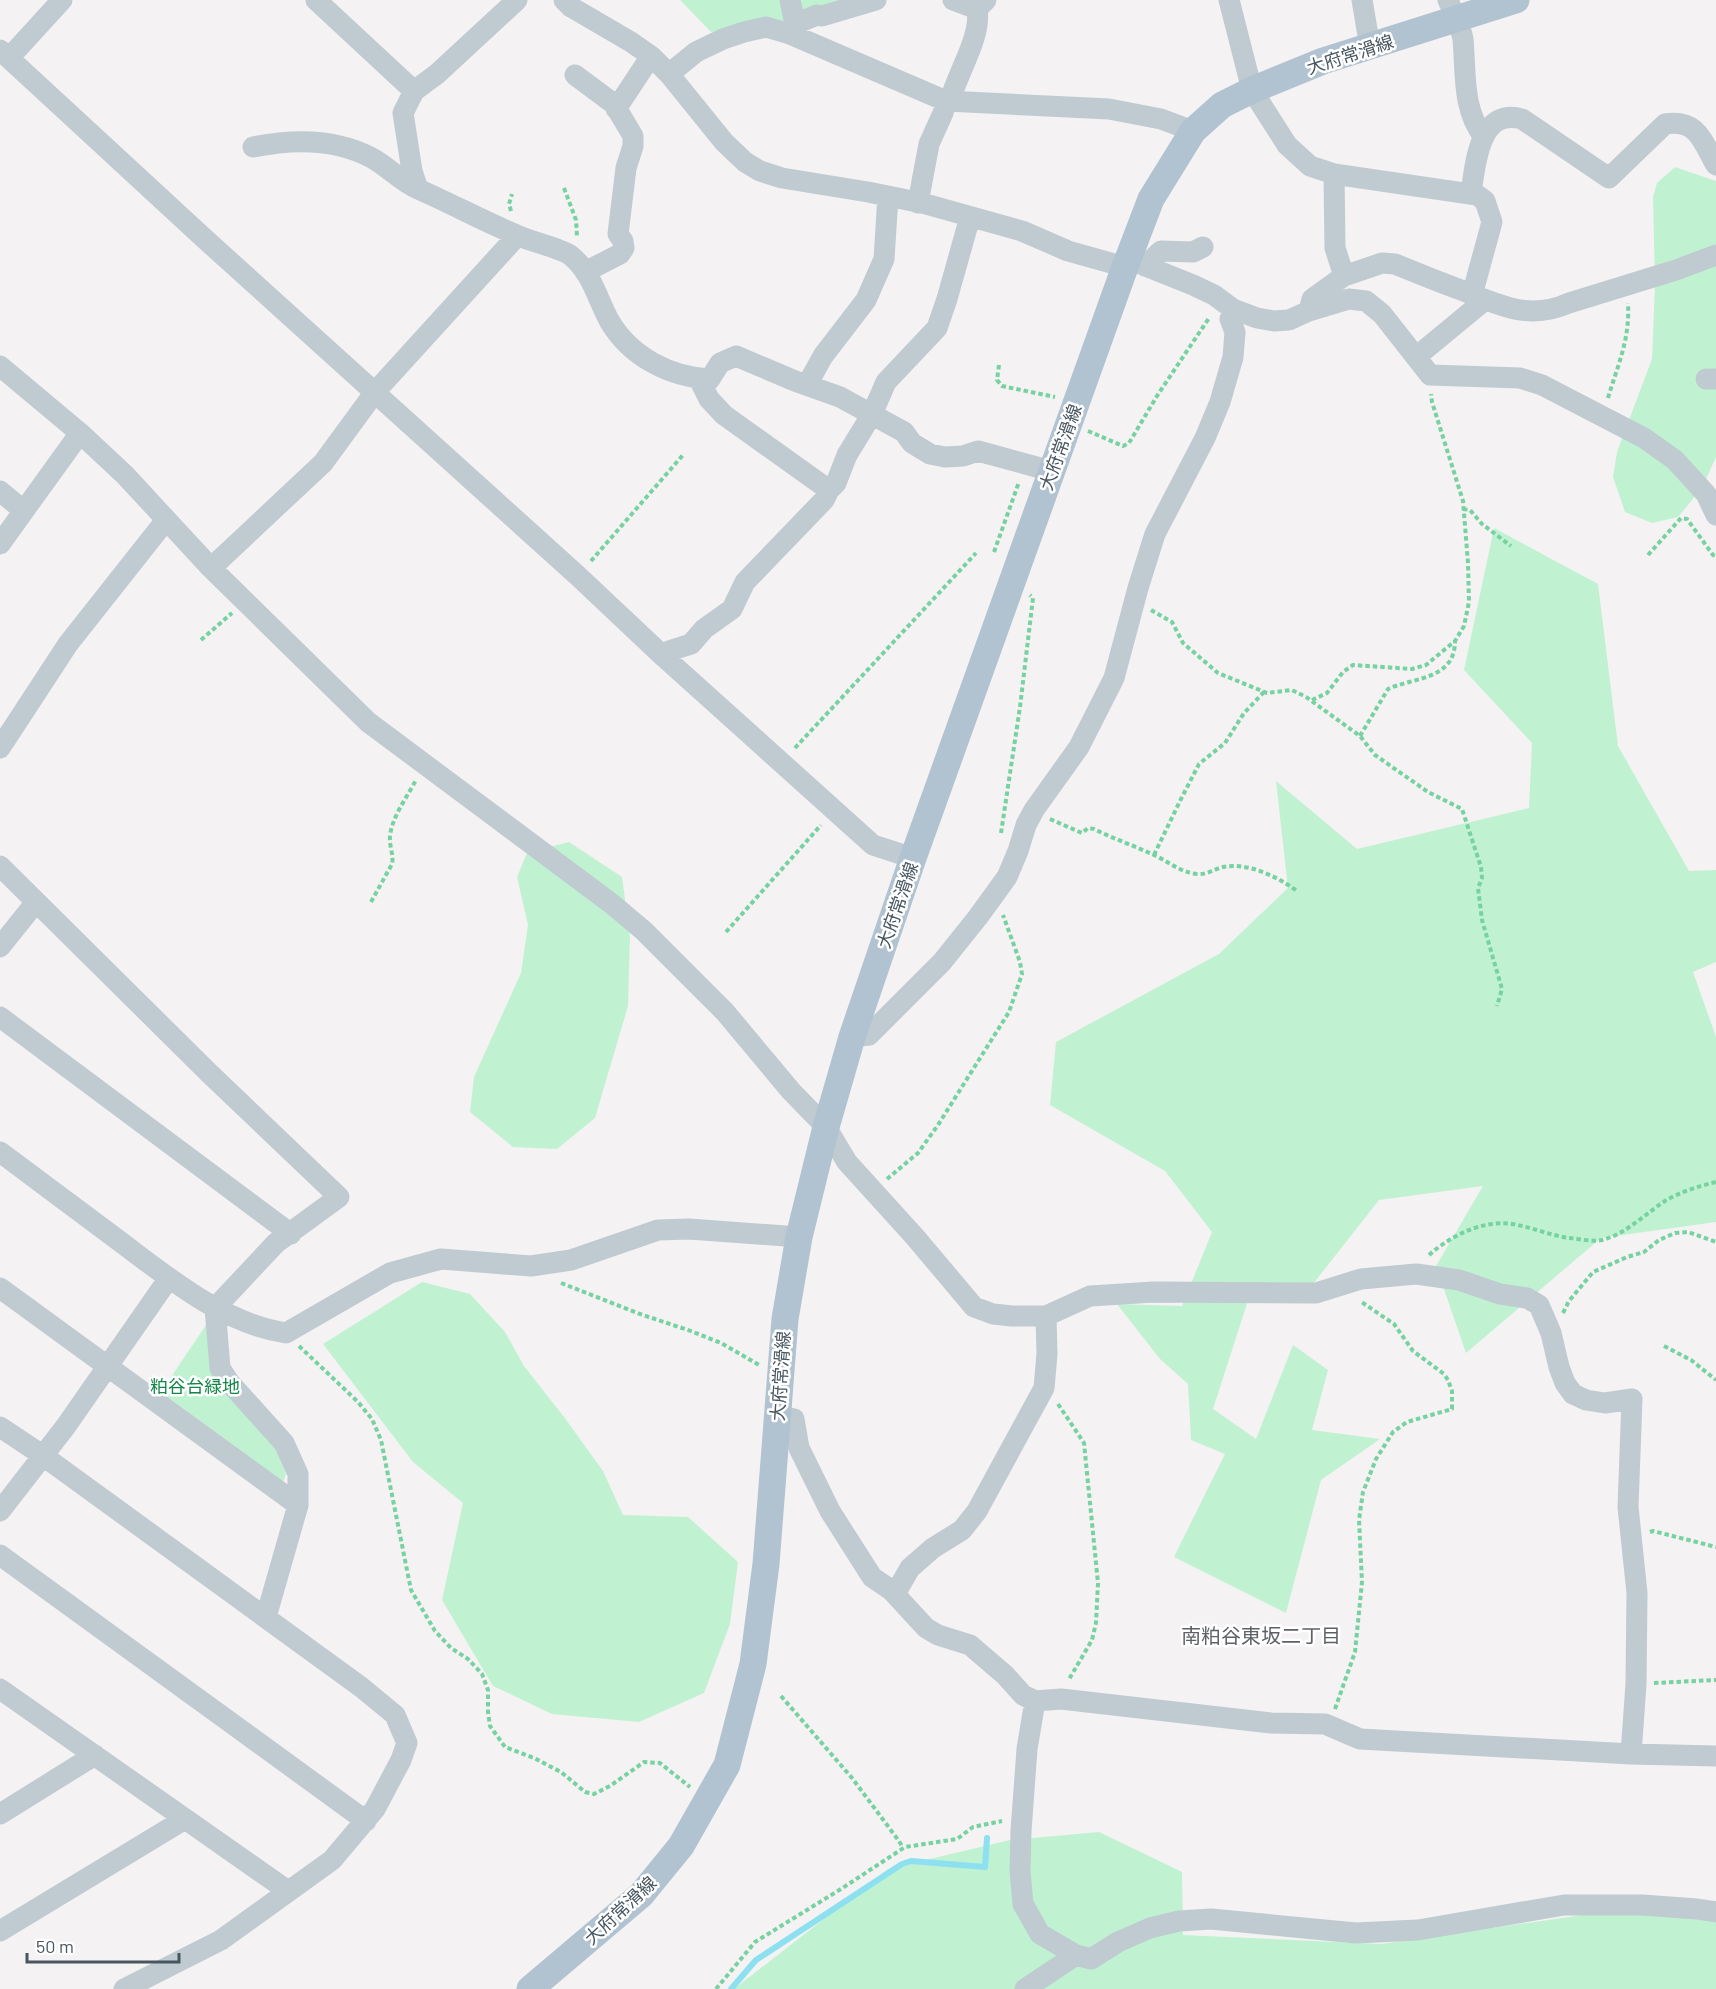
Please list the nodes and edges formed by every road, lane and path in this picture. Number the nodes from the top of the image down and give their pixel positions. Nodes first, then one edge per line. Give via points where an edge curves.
1 (62, 0) edge
2 (316, 0) edge
3 (517, 0) edge
4 (564, 0) edge
5 (790, 0) edge
6 (836, 0) edge
7 (876, 0) edge
8 (953, 0) edge
9 (1229, 0) edge
10 (1362, 0) edge
11 (1516, 0) edge
12 (982, 4) edge
13 (1452, 10) edge
14 (817, 15) junction
15 (792, 29) junction
16 (1370, 47) junction
17 (4, 54) edge
18 (651, 56) junction
19 (669, 74) junction
20 (575, 75) dead end
21 (1252, 90) junction
22 (414, 91) junction
23 (948, 101) junction
24 (616, 109) junction
25 (1193, 131) junction
26 (1484, 137) junction
27 (253, 147) dead end
28 (1716, 165) edge
29 (1334, 174) junction
30 (564, 188) dead end
31 (418, 189) junction
32 (1471, 194) junction
33 (888, 196) junction
34 (918, 203) junction
35 (970, 217) junction
36 (517, 236) junction
37 (1203, 247) dead end
38 (570, 255) junction
39 (1716, 255) edge
40 (1133, 264) junction
41 (585, 272) junction
42 (1344, 276) junction
43 (1623, 285) junction
44 (1479, 298) junction
45 (1228, 306) junction
46 (1309, 311) junction
47 (1416, 357) junction
48 (999, 365) dead end
49 (0, 366) edge
50 (1430, 375) junction
51 (699, 379) junction
52 (807, 385) junction
53 (375, 392) junction
54 (1073, 411) junction
55 (872, 414) junction
56 (1602, 416) junction
57 (80, 433) junction
58 (683, 455) dead end
59 (1025, 464) junction
60 (1051, 471) junction
61 (829, 490) junction
62 (0, 491) edge
63 (1463, 509) junction
64 (24, 511) junction
65 (1716, 515) edge
66 (166, 520) junction
67 (0, 544) edge
68 (1511, 546) dead end
69 (994, 552) dead end
70 (976, 553) dead end
71 (1648, 555) dead end
72 (1716, 556) edge
73 (211, 568) junction
74 (578, 576) junction
75 (245, 601) junction
76 (1134, 602) junction
77 (201, 640) dead end
78 (1455, 641) junction
79 (664, 657) junction
80 (1264, 692) junction
81 (1311, 701) junction
82 (1360, 736) junction
83 (0, 748) edge
84 (781, 762) junction
85 (424, 764) junction
86 (834, 810) junction
87 (1034, 810) junction
88 (1155, 855) junction
89 (913, 858) junction
90 (0, 866) edge
91 (1298, 891) dead end
92 (36, 902) junction
93 (370, 902) dead end
94 (726, 932) dead end
95 (0, 947) edge
96 (1497, 1006) dead end
97 (0, 1017) edge
98 (852, 1037) junction
99 (826, 1127) junction
100 (0, 1152) edge
101 (1716, 1182) edge
102 (291, 1234) junction
103 (799, 1237) junction
104 (1716, 1242) edge
105 (540, 1264) junction
106 (1423, 1275) junction
107 (169, 1278) junction
108 (1337, 1286) junction
109 (0, 1288) edge
110 (215, 1308) junction
111 (1046, 1316) junction
112 (1550, 1330) junction
113 (286, 1334) junction
114 (1664, 1346) dead end
115 (107, 1367) junction
116 (781, 1373) junction
117 (1716, 1380) edge
118 (1044, 1388) junction
119 (777, 1415) junction
120 (0, 1427) edge
121 (42, 1455) junction
122 (298, 1504) junction
123 (0, 1511) edge
124 (1716, 1547) edge
125 (0, 1555) edge
126 (1632, 1559) junction
127 (895, 1594) junction
128 (266, 1617) junction
129 (1716, 1680) edge
130 (1636, 1684) junction
131 (3, 1694) edge
132 (781, 1696) dead end
133 (1061, 1699) junction
134 (1035, 1701) junction
135 (1331, 1727) junction
136 (1631, 1754) junction
137 (95, 1755) junction
138 (1716, 1756) edge
139 (707, 1800) junction
140 (1023, 1811) junction
141 (0, 1814) edge
142 (185, 1819) junction
143 (366, 1821) junction
144 (903, 1848) junction
145 (288, 1891) junction
146 (1716, 1912) edge
147 (0, 1931) edge
148 (1076, 1955) junction
149 (124, 1989) edge
150 (530, 1989) edge
151 (716, 1989) edge
152 (1025, 1989) edge

1 - 17 street
2 - 22 street
3 - 22 street
4 - 18 street
5 - 15 street
6 - 14 street
7 - 14 street
8 - 12 street
9 - 21 street
10 - 16 street
11 - 13 main road, 大府常滑線
12 - 23 street via 977,30
13 - 16 main road, 大府常滑線
13 - 26 street via 1462,36 1471,112
14 - 15 street
15 - 19 street via 766,27 723,39 696,52
15 - 23 street
16 - 21 main road, 大府常滑線
17 - 53 street
18 - 19 street
18 - 24 street
19 - 33 street via 724,142 760,171
20 - 24 street
21 - 25 main road, 大府常滑線 via 1222,105
21 - 29 street via 1287,145 1310,166
22 - 31 street via 403,113
23 - 25 street via 1109,109 1161,119
23 - 34 street via 929,144
24 - 41 street via 633,136 618,234 624,248 620,254
25 - 40 main road, 大府常滑線 via 1151,199
26 - 28 street via 1501,118 1513,116 1609,178 1665,124 1677,123 1688,125 1698,134
26 - 32 street
27 - 31 street via 307,141 341,147 371,158
29 - 32 street
29 - 42 street via 1335,248
30 - 38 path via 576,220 577,246
31 - 36 street
32 - 44 street via 1485,201 1492,222
33 - 34 street
33 - 52 street via 884,260 866,300 823,356
34 - 35 street
35 - 40 street via 1022,231 1068,250
35 - 55 street via 937,328 886,382
36 - 38 street
36 - 53 street
37 - 40 street via 1193,252 1161,251
38 - 41 street
39 - 43 street
40 - 45 street via 1204,290
40 - 54 main road, 大府常滑線
41 - 51 street via 611,323 633,348 654,364
42 - 44 street via 1382,263 1395,264
42 - 46 street via 1312,299
43 - 44 street via 1553,310 1521,311
43 - 56 path via 1629,320 1624,352
44 - 47 street
45 - 46 street via 1274,321 1289,320
45 - 54 path via 1213,313 1129,443 1116,444
45 - 76 street via 1235,332 1233,357 1220,402 1155,534
46 - 47 street via 1349,299 1366,301 1382,314
47 - 50 street
48 - 54 path via 997,380 1002,386
49 - 57 street
50 - 56 street via 1520,378
50 - 63 path via 1432,402
51 - 52 street via 710,379 720,363 736,356
51 - 61 street via 709,399 724,415
52 - 55 street
53 - 73 street via 323,463
53 - 74 street
54 - 60 main road, 大府常滑線
55 - 59 street via 930,453 945,457 978,451
55 - 61 street
56 - 65 street via 1675,460 1706,494
57 - 64 street
57 - 66 street
58 - 74 path
59 - 60 street
59 - 69 path
60 - 89 main road, 大府常滑線
61 - 79 street via 824,500 745,582 732,609 691,644 669,651
62 - 64 street
63 - 68 path via 1470,510
63 - 78 path via 1469,602 1464,626
64 - 67 street
66 - 73 street
66 - 83 street via 68,644
70 - 84 path
71 - 72 path via 1681,518 1687,519
73 - 75 street
74 - 79 street
75 - 77 path
75 - 85 street via 368,722
76 - 80 path via 1172,622 1183,643 1218,673
76 - 87 street via 1114,678 1079,747
78 - 81 path via 1426,664 1412,669 1353,665 1327,693
78 - 82 path via 1449,661 1439,673 1388,689
79 - 84 street
80 - 81 path via 1292,690
80 - 88 path via 1225,743 1199,764
81 - 82 path
82 - 96 path via 1374,755 1428,792 1462,809 1481,867 1478,888 1482,920 1502,989
84 - 86 street
85 - 93 path via 393,826 392,864
85 - 99 street via 644,931 725,1012
86 - 89 street via 873,845
86 - 94 path
87 - 88 path via 1083,833 1094,829
87 - 98 street via 1007,877 942,962 869,1035
88 - 91 path via 1183,871 1197,874 1234,866 1268,873
89 - 98 main road, 大府常滑線
90 - 92 street
92 - 95 street
92 - 102 street via 339,1197
97 - 102 street
98 - 99 main road, 大府常滑線
99 - 103 main road, 大府常滑線
99 - 111 street via 847,1162 974,1307 993,1314
100 - 107 street
101 - 106 path via 1667,1200 1623,1231 1602,1240 1565,1237 1513,1224 1474,1227 1431,1253 1425,1259
102 - 110 street via 276,1243
103 - 105 street via 658,1230 571,1260
103 - 116 main road, 大府常滑線 via 785,1319
104 - 112 path via 1688,1232 1675,1233 1644,1252 1593,1272
105 - 113 street via 441,1259 390,1273
105 - 116 path via 560,1282 721,1343 764,1368
106 - 108 street via 1361,1279
106 - 112 street via 1460,1280 1500,1294 1527,1298 1539,1305
107 - 110 street
107 - 115 street
108 - 111 street via 1316,1293 1154,1292 1090,1296
108 - 135 path via 1394,1324 1413,1352 1444,1374 1452,1391 1452,1409 1407,1422 1392,1431 1363,1492 1359,1520 1362,1582 1355,1652
109 - 115 street
110 - 113 street via 268,1331
110 - 122 street via 220,1368 284,1443 298,1474
111 - 118 street
112 - 126 street via 1559,1367 1573,1394 1605,1403 1632,1399 1628,1507
113 - 139 path via 372,1419 381,1440 411,1590 435,1630 482,1674 488,1690 490,1726 505,1747 534,1758 594,1794 644,1762 660,1763
114 - 117 path via 1691,1360
115 - 121 street
115 - 122 street
116 - 119 main road, 大府常滑線
118 - 127 street via 977,1511 962,1530 910,1568
118 - 133 path via 1084,1443 1098,1583 1092,1640
119 - 127 street via 794,1419 799,1448 830,1511 872,1577
119 - 139 main road, 大府常滑線 via 766,1564 753,1664 727,1765
120 - 121 street
121 - 123 street
121 - 128 street
122 - 128 street
124 - 126 path via 1653,1531 1646,1534
125 - 143 street
126 - 130 street
127 - 134 street via 926,1628 970,1645 1023,1695
128 - 143 street via 395,1714 407,1743
129 - 130 path
130 - 136 street
131 - 137 street
132 - 144 path via 852,1778
133 - 134 street
133 - 135 street
134 - 140 street
135 - 136 street via 1360,1739
136 - 138 street
137 - 141 street
137 - 142 street
139 - 150 main road, 大府常滑線 via 681,1846 641,1895
140 - 144 path via 993,1824 973,1827 957,1839
140 - 148 street via 1023,1904 1040,1934
142 - 145 street
142 - 147 street
143 - 145 street via 332,1860
144 - 151 path via 755,1942
145 - 149 street via 221,1940
146 - 148 street via 1642,1905 1564,1905 1418,1930 1356,1933 1211,1919 1179,1921 1150,1928 1091,1959
148 - 152 street

